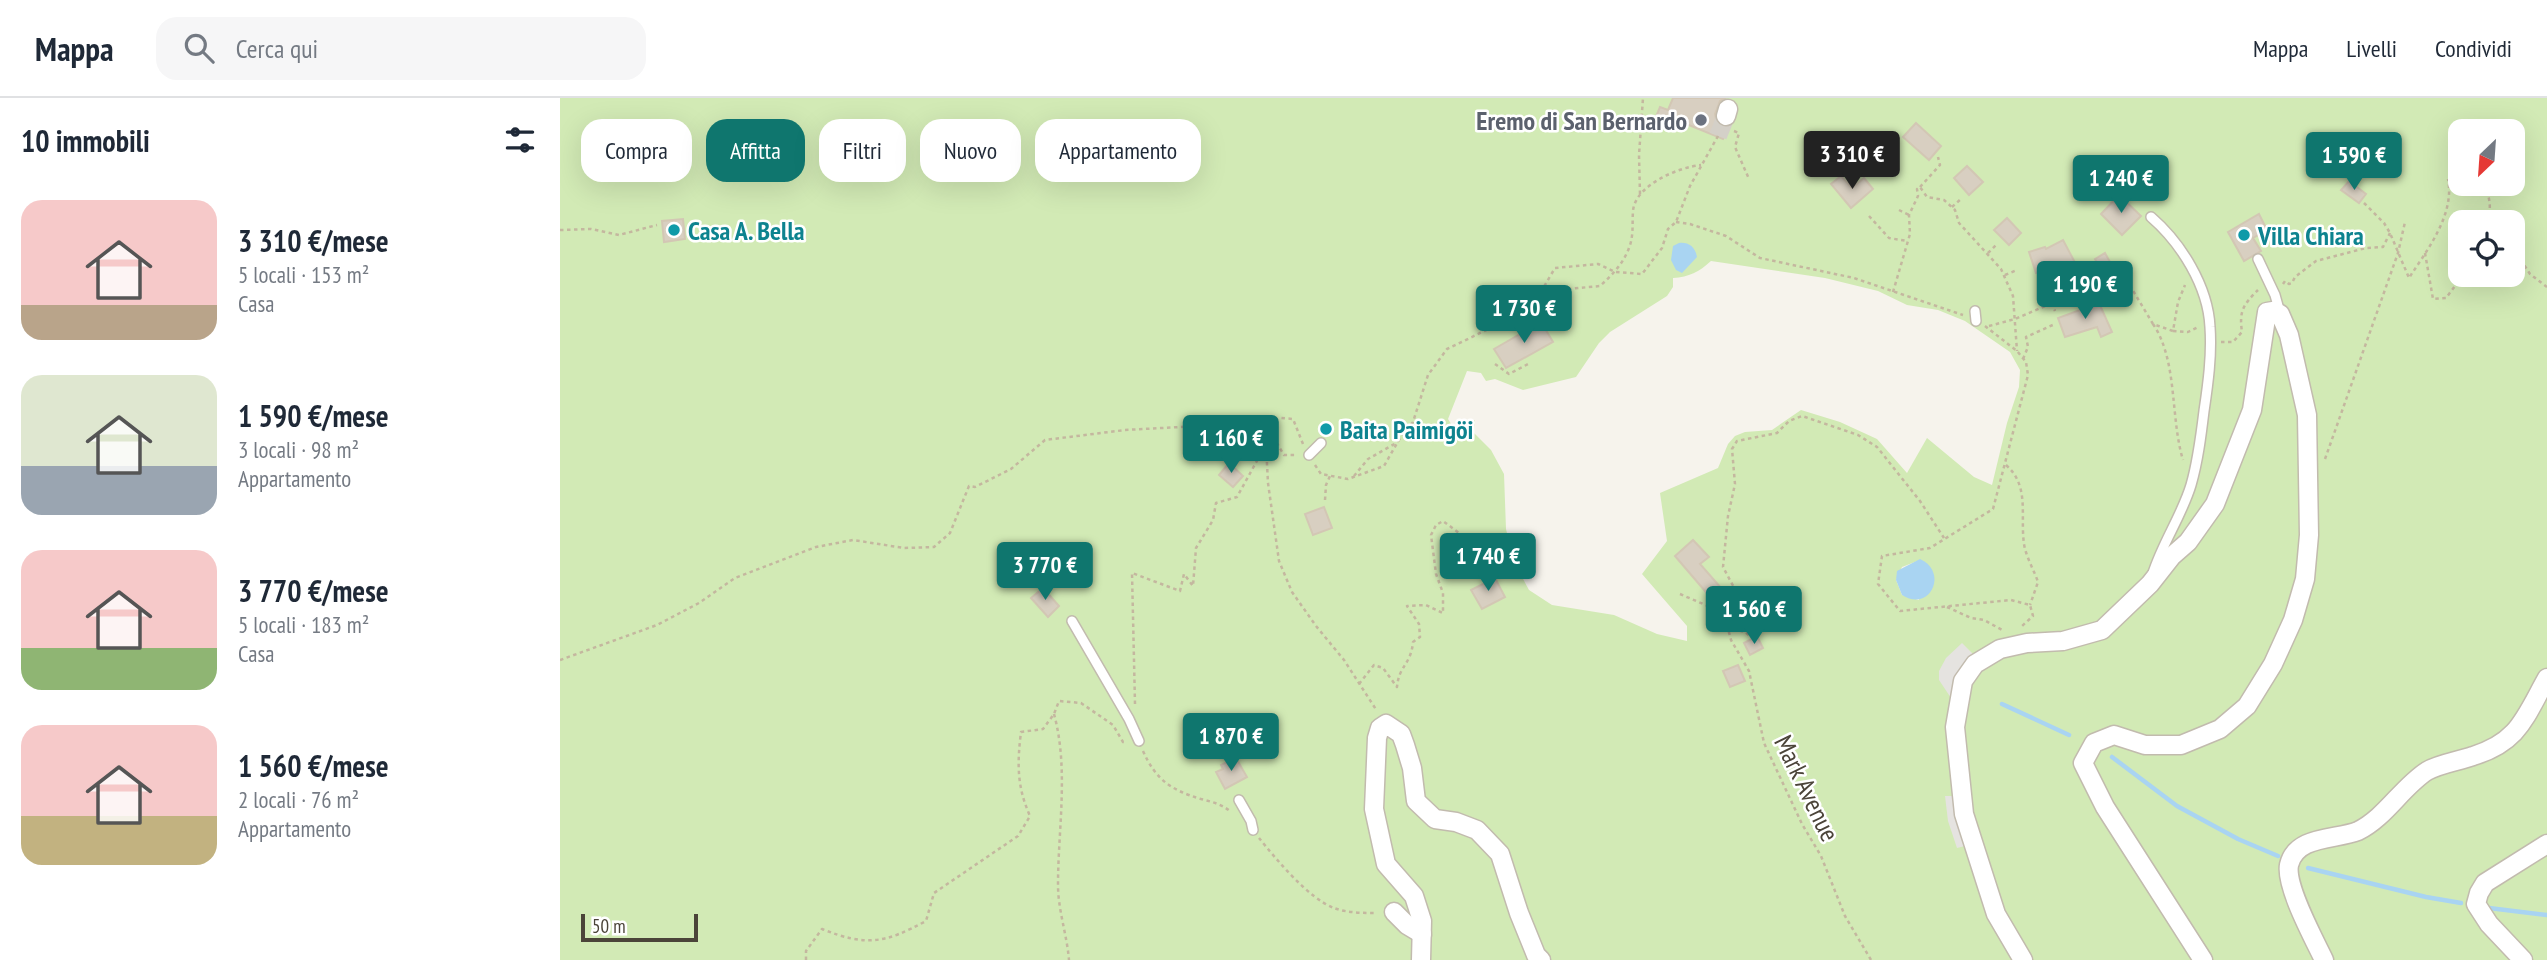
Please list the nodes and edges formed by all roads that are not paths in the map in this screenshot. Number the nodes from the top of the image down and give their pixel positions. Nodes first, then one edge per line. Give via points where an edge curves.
1 (2151, 217) dead end
2 (2258, 259) dead end
3 (1975, 311) dead end
4 (2280, 314) junction
5 (1976, 321) road end
6 (1321, 443) dead end
7 (1308, 452) road end
8 (2150, 584) junction
9 (1072, 621) dead end
10 (2547, 678) edge
11 (1139, 741) road end
12 (1240, 800) dead end
13 (1253, 830) dead end
14 (2547, 844) edge
15 (1394, 912) dead end
16 (1422, 934) junction
17 (1421, 960) edge
18 (1541, 960) edge
19 (2023, 960) edge
20 (2203, 960) edge
21 (2324, 960) edge
22 (2523, 960) edge

1 - 8 lane via 2194,270 2210,324 2210,356 2191,486
2 - 4 lane
3 - 5 lane
4 - 8 street via 2267,312 2252,410 2215,504
4 - 20 street via 2307,415 2305,579 2293,620 2247,706 2220,729 2180,745 2145,745 2114,735 2094,743 2083,763 2105,807
6 - 7 lane
8 - 19 street via 2102,630 2063,641 2027,642 2000,649 1975,664 1963,681 1955,727 1964,814 1996,914
9 - 11 lane
10 - 21 street via 2518,731 2500,745 2427,771 2358,831 2322,838 2293,856 2289,876
12 - 13 lane
14 - 22 street via 2485,884 2476,904
15 - 16 street
16 - 17 street
16 - 18 street via 1414,896 1386,864 1374,809 1377,737 1386,724 1401,734 1416,801 1435,819 1477,830 1500,854 1519,913

